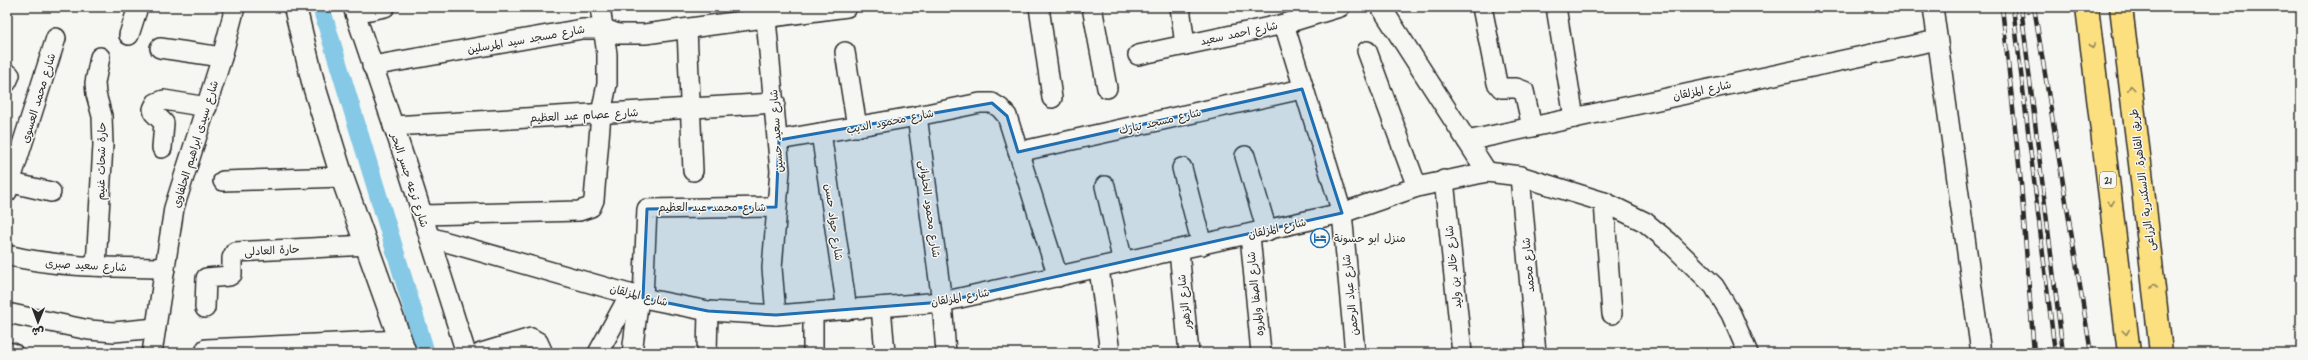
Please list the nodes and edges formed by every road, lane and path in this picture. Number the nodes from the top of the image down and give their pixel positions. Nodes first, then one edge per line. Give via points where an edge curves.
1 (138, 7) edge
2 (235, 7) edge
3 (295, 7) edge
4 (385, 7) edge
5 (600, 7) edge
6 (847, 7) edge
7 (1039, 7) edge
8 (1092, 7) edge
9 (1180, 7) edge
10 (1340, 7) edge
11 (1381, 7) edge
12 (1482, 7) edge
13 (1556, 7) edge
14 (1933, 7) edge
15 (2087, 7) edge
16 (2121, 7) edge
17 (354, 10) edge
18 (1319, 11) edge
19 (766, 19) junction
20 (1284, 24) junction
21 (604, 29) junction
22 (687, 29) junction
23 (129, 35) dead end
24 (56, 38) dead end
25 (1937, 40) junction
26 (1185, 45) junction
27 (160, 48) dead end
28 (1367, 51) dead end
29 (845, 52) dead end
30 (1138, 55) dead end
31 (100, 57) dead end
32 (222, 57) junction
33 (372, 66) junction
34 (1107, 88) dead end
35 (1302, 89) junction
36 (1052, 98) dead end
37 (775, 103) junction
38 (207, 107) junction
39 (691, 109) junction
40 (601, 114) junction
41 (917, 116) junction
42 (1574, 118) junction
43 (393, 126) junction
44 (858, 127) junction
45 (1532, 127) junction
46 (821, 133) junction
47 (779, 140) junction
48 (1467, 141) junction
49 (162, 148) dead end
50 (1018, 152) junction
51 (13, 153) edge
52 (1245, 156) dead end
53 (1182, 168) dead end
54 (692, 171) dead end
55 (1487, 172) junction
56 (1520, 176) junction
57 (342, 177) junction
58 (1444, 180) junction
59 (223, 181) dead end
60 (1105, 186) dead end
61 (1416, 187) junction
62 (9, 188) edge
63 (51, 192) dead end
64 (1604, 202) junction
65 (776, 207) junction
66 (1342, 213) junction
67 (422, 215) junction
68 (1258, 233) junction
69 (429, 237) junction
70 (367, 245) junction
71 (1202, 245) junction
72 (1178, 251) junction
73 (7, 255) edge
74 (1123, 262) junction
75 (96, 266) junction
76 (165, 268) junction
77 (1099, 268) junction
78 (1058, 277) junction
79 (637, 296) junction
80 (942, 302) junction
81 (882, 307) junction
82 (205, 308) dead end
83 (708, 310) junction
84 (847, 310) junction
85 (813, 312) junction
86 (7, 314) edge
87 (776, 314) junction
88 (1612, 314) dead end
89 (156, 328) junction
90 (403, 346) edge
91 (206, 349) dead end
92 (7, 352) edge
93 (13, 353) edge
94 (152, 353) edge
95 (466, 353) edge
96 (481, 353) edge
97 (543, 353) edge
98 (598, 353) edge
99 (632, 353) edge
100 (706, 353) edge
101 (813, 353) edge
102 (885, 353) edge
103 (946, 353) edge
104 (1110, 353) edge
105 (1189, 353) edge
106 (1261, 353) edge
107 (1356, 353) edge
108 (1462, 353) edge
109 (1536, 353) edge
110 (1748, 353) edge
111 (1981, 353) edge
112 (2129, 353) edge
113 (2161, 353) edge

1 - 23 street
2 - 32 street, شارع سيدى ابراهيم الحلفاوى
3 - 57 street via 314,86
4 - 17 street
5 - 21 street
6 - 19 street, شارع مسجد سيد المرسلين
7 - 36 street
8 - 34 street
9 - 26 street
10 - 18 street, شارع احمد سعيد
11 - 48 street
12 - 45 street via 1497,83 1501,88 1524,91
13 - 42 street
14 - 25 street
15 -> 112 highway, 21
113 -> 16 highway, طريق القاهرة, الاسكندرية الزراعى
17 - 33 street, شارع ترعه جسر البحر
18 - 20 street, شارع احمد سعيد
19 - 22 street, شارع مسجد سيد المرسلين
19 - 37 street, شارع سعيد حسين
20 - 26 street, شارع احمد سعيد
20 - 35 street, شارع عباد الرحمن
21 - 22 street, شارع مسجد سيد المرسلين via 618,34
21 - 33 street, شارع مسجد سيد المرسلين via 582,29
21 - 40 street via 607,54 606,84
22 - 39 street
24 - 51 street, شارع محمد العسوى
25 - 42 street, شارع المزلقان
25 - 111 street
26 - 30 street, شارع احمد سعيد
27 - 32 street
28 - 61 street
29 - 44 street
31 - 75 street, حارة شحات غنيم via 95,82 102,116 103,145
32 - 38 street, شارع سيدى ابراهيم الحلفاوى
33 - 43 street, شارع ترعه جسر البحر
35 - 50 street, شارع مسجد تبارك
35 - 66 street, شارع عباد الرحمن
37 - 39 street, شارع عصام عبد العظيم
37 - 47 street, شارع سعيد حسين
38 - 49 street via 164,100 156,103 154,113 164,123
38 - 76 street, شارع سيدى ابراهيم الحلفاوى via 178,191
39 - 40 street, شارع عصام عبد العظيم
39 - 54 street
40 - 43 street, شارع عصام عبد العظيم
40 - 67 street via 594,200 591,207 579,211
41 - 44 street, شارع محمود الديب
41 - 50 street, شارع محمود الديب via 980,102 992,103 1007,116
41 - 80 street, شارع محمود الحلوانى
42 - 45 street, شارع المزلقان
43 - 67 street, شارع ترعه جسر البحر
44 - 46 street, شارع محمود الديب
45 - 48 street, شارع المزلقان
46 - 47 street, شارع محمود الديب
46 - 84 street, شارع جواد حسن
47 - 65 street, شارع سعيد حسين via 780,171
48 - 55 street
50 - 78 street
51 - 62 street, شارع محمد العسوى
52 - 68 street, شارع الصفا والمروه
53 - 71 street
55 - 56 street, شارع المزلقان
55 - 58 street, شارع المزلقان
56 - 64 street, شارع المزلقان
56 - 109 street, شارع محمد
57 - 59 street
57 - 70 street
58 - 61 street, شارع المزلقان
58 - 108 street, شارع خالد بن وليد
60 - 74 street
61 - 66 street, شارع المزلقان
62 - 63 street
64 - 88 street
64 - 110 street, شارع المزلقان via 1645,222 1714,286 1731,314
65 - 79 street, شارع محمد عبد العظيم via 647,209
65 - 87 street, شارع سعيد حسين via 772,268
66 - 68 street, شارع المزلقان
66 - 107 street, شارع عباد الرحمن
67 - 69 street, شارع ترعه جسر البحر
68 - 71 street, شارع المزلقان
68 - 106 street, شارع الصفا والمروه
69 - 79 street, شارع المزلقان
69 - 95 street, شارع ترعه جسر البحر
70 - 82 street, حارة العادلى via 235,252 232,258 232,274 206,278
70 - 90 street
71 - 72 street, شارع المزلقان
72 - 74 street, شارع المزلقان
72 - 105 street, شارع الزهور
73 - 75 street, شارع سعيد صبرى via 35,262
74 - 77 street, شارع المزلقان
75 - 76 street, شارع سعيد صبرى
76 - 89 street, شارع سيدى ابراهيم الحلفاوى
77 - 78 street, شارع المزلقان
77 - 104 street
78 - 80 street, شارع المزلقان
79 - 83 street, شارع المزلقان
79 - 98 street
79 - 99 street
80 - 81 street, شارع المزلقان
80 - 103 street, شارع محمود الحلوانى
81 - 84 street, شارع المزلقان
81 - 102 street
83 - 87 street, شارع المزلقان
83 - 100 street
84 - 85 street, شارع المزلقان
85 - 87 street, شارع المزلقان
85 - 101 street
86 - 89 street via 89,330 114,332
89 - 94 street, شارع سيدى ابراهيم الحلفاوى
90 - 91 street
92 - 93 street
96 - 97 street via 531,338 538,342

